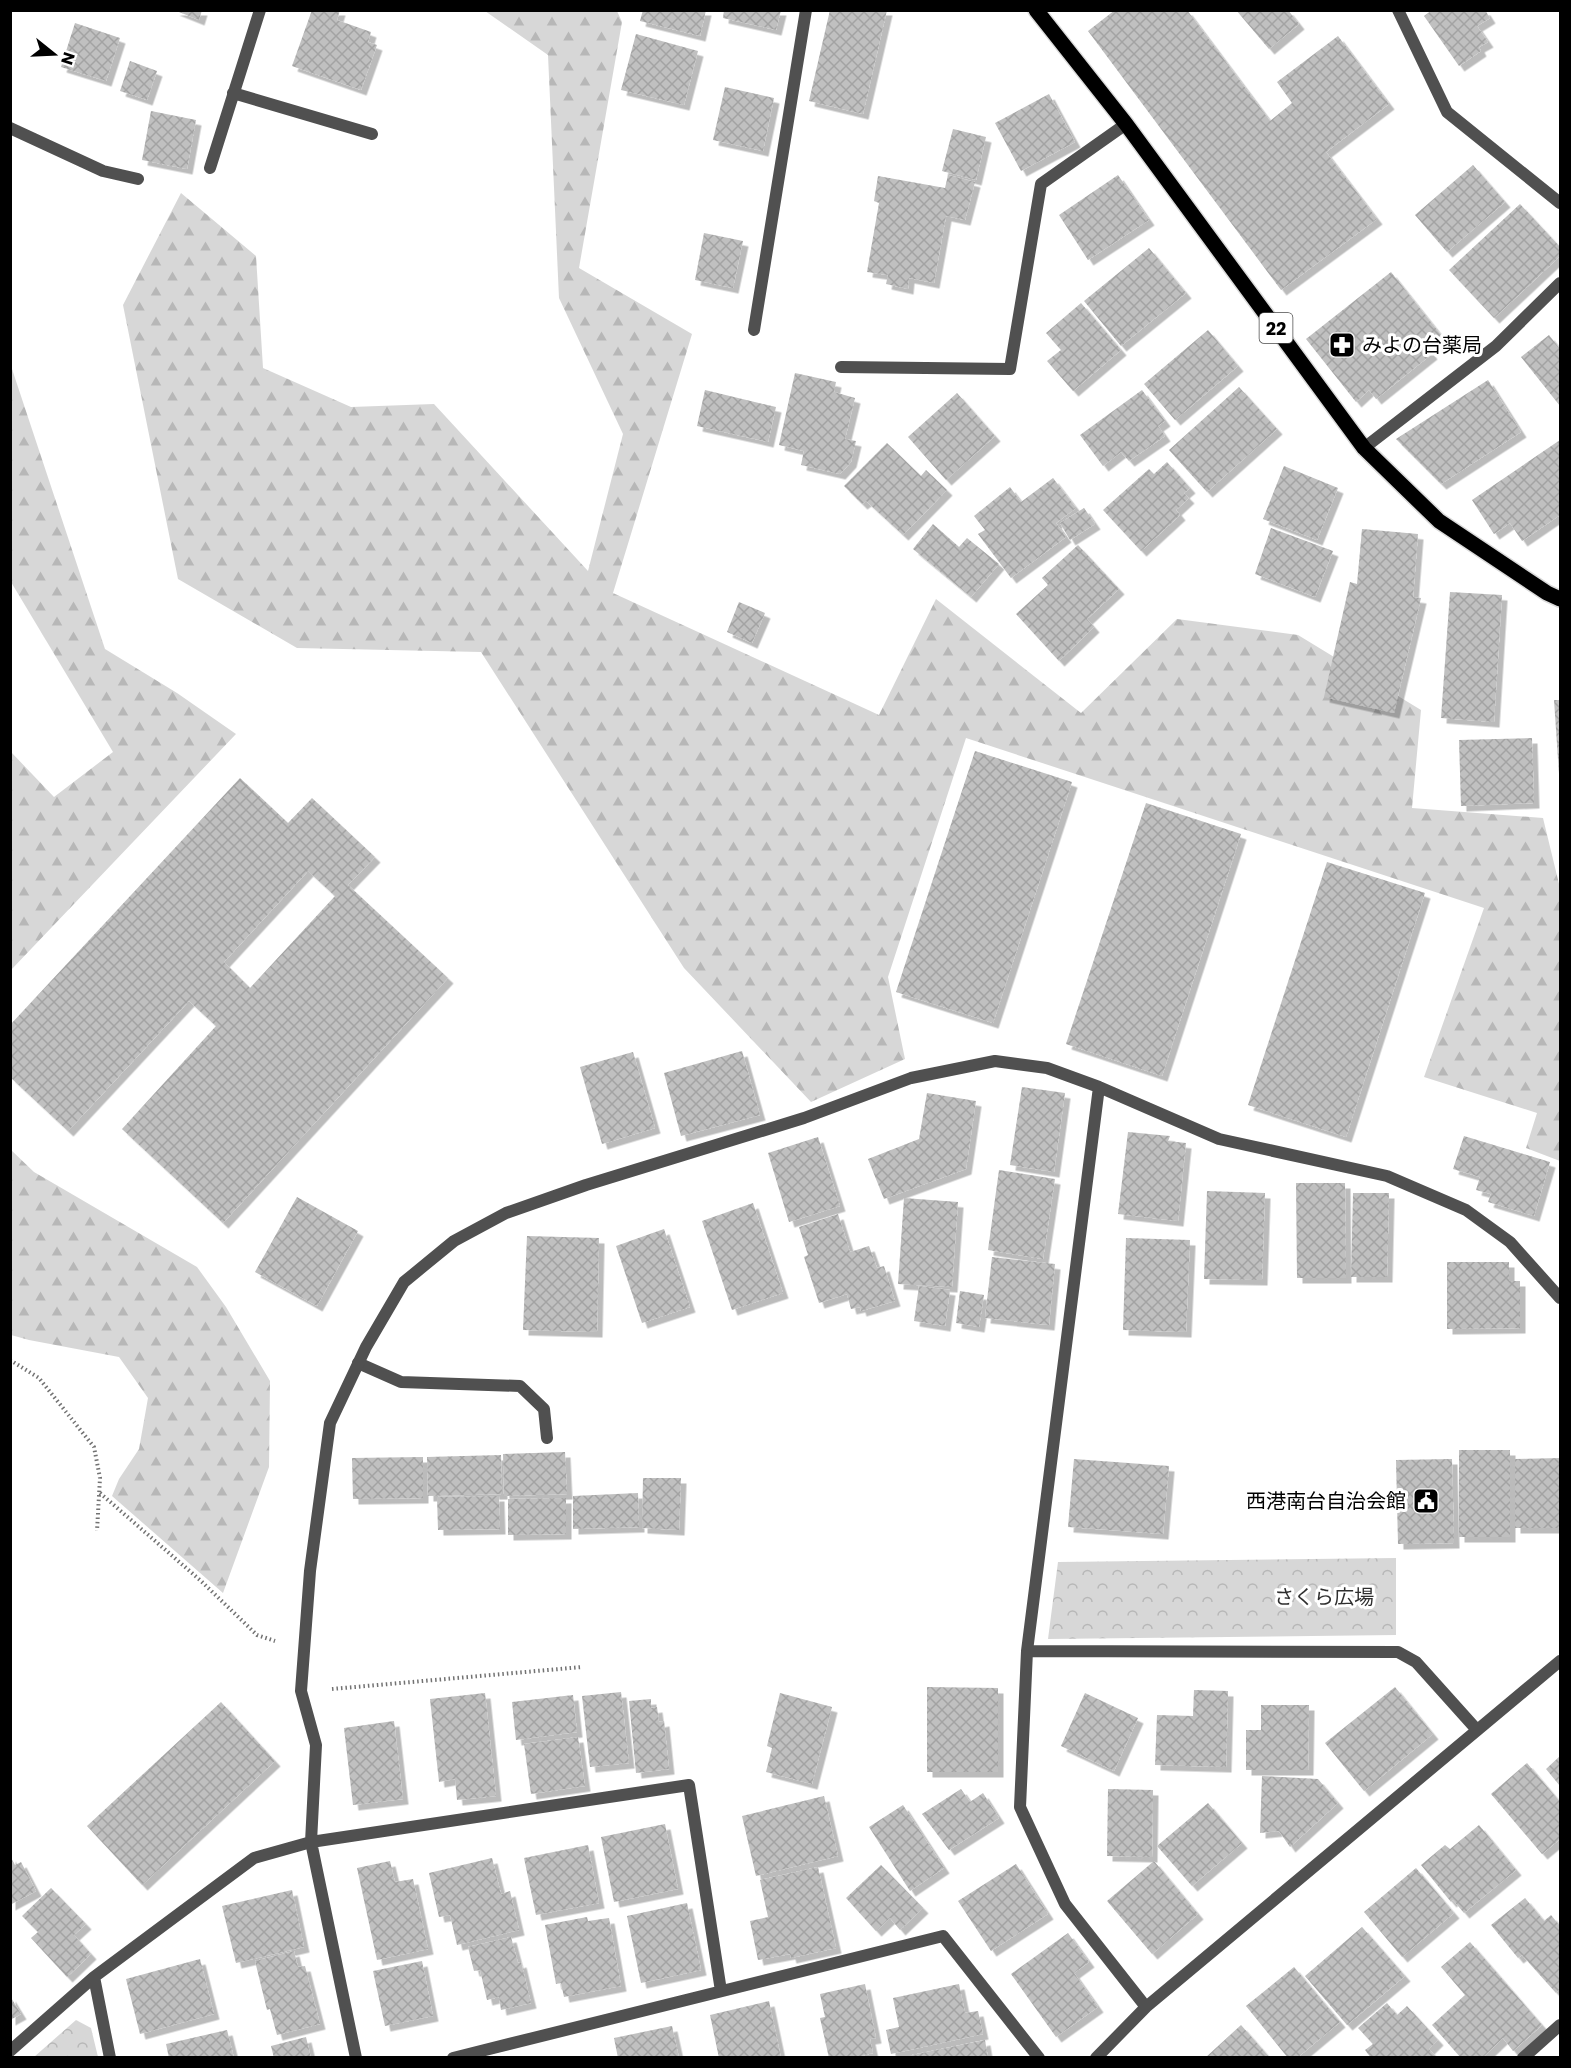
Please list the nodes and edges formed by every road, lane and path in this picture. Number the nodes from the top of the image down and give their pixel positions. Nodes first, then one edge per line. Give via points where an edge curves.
1 (260, 10) edge
2 (806, 10) edge
3 (1036, 10) edge
4 (1398, 10) edge
5 (233, 93) junction
6 (1126, 124) junction
7 (10, 128) edge
8 (372, 134) dead end
9 (210, 168) dead end
10 (138, 179) dead end
11 (1560, 203) edge
12 (1560, 283) edge
13 (754, 330) dead end
14 (841, 367) dead end
15 (1364, 448) junction
16 (1560, 599) edge
17 (1099, 1087) junction
18 (1560, 1298) edge
19 (10, 1360) edge
20 (358, 1363) junction
21 (548, 1438) dead end
22 (100, 1493) junction
23 (97, 1531) dead end
24 (304, 1651) junction
25 (1027, 1651) junction
26 (1560, 1661) edge
27 (582, 1667) dead end
28 (301, 1691) junction
29 (1477, 1730) junction
30 (311, 1842) junction
31 (94, 1977) junction
32 (721, 1991) junction
33 (1146, 2007) junction
34 (1560, 2025) edge
35 (10, 2051) edge
36 (110, 2058) edge
37 (356, 2058) edge
38 (453, 2058) edge
39 (1039, 2058) edge
40 (1096, 2058) edge
41 (1523, 2058) edge

1 - 5 street
2 - 13 street
3 - 6 main road, 22
4 - 11 street via 1447,112
5 - 8 street
5 - 9 street
6 - 14 street via 1041,184 1010,369
6 - 15 main road, 22
7 - 10 street via 103,171
12 - 15 street via 1496,346
15 - 16 main road, 22 via 1439,521
17 - 18 street via 1219,1139 1387,1176 1466,1210 1510,1242
17 - 20 street via 1047,1068 995,1060 922,1076 506,1213 454,1241 404,1282
17 - 25 street
19 - 22 path via 39,1378 94,1447
20 - 21 street via 401,1382 520,1386 544,1409
20 - 24 street via 330,1422 310,1571
22 - 23 path
22 - 24 path via 257,1635
24 - 28 street
25 - 29 street via 1398,1652 1416,1662
25 - 33 street via 1020,1807 1065,1904
26 - 29 street
27 - 28 path
28 - 30 street via 316,1745
29 - 33 street
30 - 31 street via 254,1858
30 - 32 street via 689,1785
30 - 37 street
31 - 35 street
31 - 36 street
32 - 38 street
32 - 39 street via 943,1936
33 - 40 street
34 - 41 street

